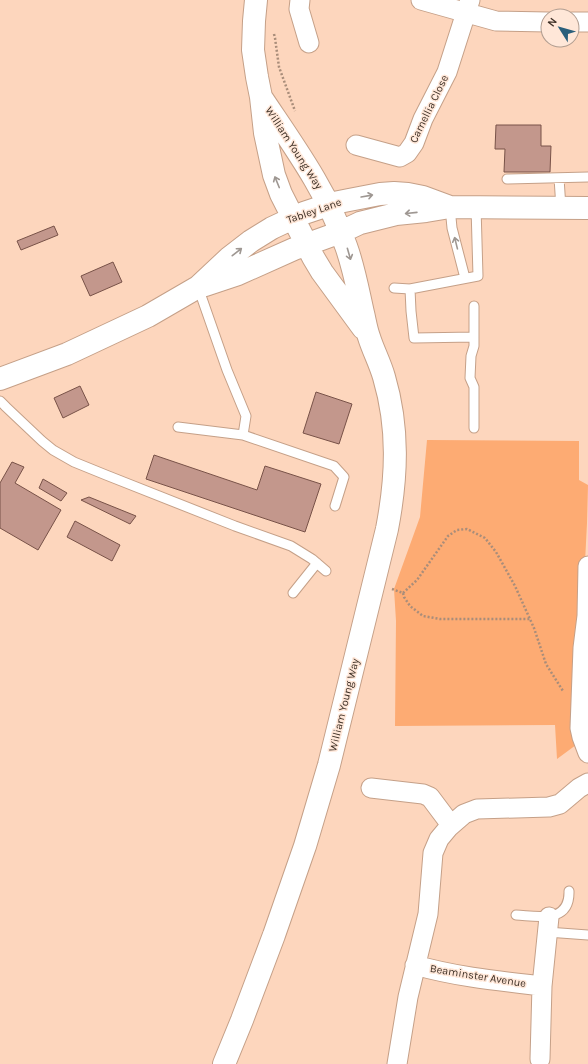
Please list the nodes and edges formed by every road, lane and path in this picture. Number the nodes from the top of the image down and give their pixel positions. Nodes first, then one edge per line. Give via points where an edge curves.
1 (256, 0) edge
2 (300, 0) edge
3 (421, 0) edge
4 (468, 6) edge
5 (540, 22) edge
6 (273, 31) dead end
7 (309, 43) dead end
8 (261, 97) junction
9 (297, 115) dead end
10 (356, 145) dead end
11 (588, 177) edge
12 (559, 178) junction
13 (507, 179) dead end
14 (329, 205) junction
15 (450, 207) junction
16 (476, 207) junction
17 (560, 208) junction
18 (588, 208) edge
19 (293, 218) junction
20 (341, 232) junction
21 (307, 244) junction
22 (465, 278) junction
23 (198, 287) junction
24 (394, 288) dead end
25 (410, 289) junction
26 (474, 306) dead end
27 (369, 336) junction
28 (474, 337) junction
29 (0, 379) edge
30 (0, 401) edge
31 (178, 427) dead end
32 (474, 428) dead end
33 (243, 435) junction
34 (335, 506) dead end
35 (317, 563) junction
36 (588, 566) edge
37 (326, 571) dead end
38 (387, 588) dead end
39 (293, 593) dead end
40 (403, 593) junction
41 (530, 618) junction
42 (582, 700) junction
43 (588, 753) edge
44 (588, 783) edge
45 (371, 788) dead end
46 (451, 825) junction
47 (569, 891) dead end
48 (516, 915) dead end
49 (548, 925) junction
50 (588, 935) edge
51 (415, 965) junction
52 (542, 986) junction
53 (540, 1060) dead end
54 (224, 1064) edge
55 (396, 1064) edge

1 - 8 main road, William Young Way via 253,50
2 - 7 street via 299,9
3 - 4 street
4 - 5 street via 496,21
4 - 10 street, Camellia Close via 447,72 407,154 400,157
6 - 9 path via 279,67
8 - 14 main road, William Young Way via 316,180
19 -> 8 main road, William Young Way via 274,175
11 - 12 lane
12 - 13 lane
12 - 17 lane
14 -> 15 main road, Tabley Lane via 365,196 394,193 423,197
14 - 19 main road, Tabley Lane
14 - 20 main road, William Young Way
15 - 16 main road, Tabley Lane
15 -> 20 main road, Tabley Lane via 396,214 360,223
22 -> 15 lane via 452,228
16 - 17 main road, Tabley Lane
16 - 22 lane via 478,276
17 - 18 main road, Tabley Lane
19 - 21 main road, William Young Way
23 -> 19 main road, Tabley Lane via 251,241
20 - 21 main road, Tabley Lane
20 -> 27 main road, William Young Way via 354,272
21 - 23 main road, Tabley Lane via 238,274
21 - 27 main road, William Young Way via 322,272
22 - 25 lane
23 - 29 main road, Tabley Lane via 148,316 90,344
23 - 33 lane via 246,416
24 - 25 lane
25 - 28 lane via 414,338
26 - 28 lane
27 - 54 main road, William Young Way via 384,377 393,419 395,476 387,529 329,765 307,839 274,935
28 - 32 lane via 470,378 474,387
30 - 35 lane via 42,441 74,462 291,546
31 - 33 lane
33 - 34 lane via 334,466 344,477
35 - 37 lane
35 - 39 lane
36 - 42 street
38 - 40 path
40 - 41 path via 410,606 423,616 440,619
40 - 41 path via 417,580 448,536 457,530 466,529 485,538 496,552
41 - 42 path via 546,664 568,700
42 - 43 street via 580,728
44 - 46 street, Beaminster Avenue via 554,806 477,809 464,814
45 - 46 street via 430,797
46 - 51 street, Beaminster Avenue via 433,853 428,914
47 - 49 lane via 566,908
48 - 49 lane
49 - 50 lane
49 - 52 street, Beaminster Avenue
51 - 52 street, Beaminster Avenue via 487,980
51 - 55 street, Beaminster Avenue
52 - 53 street, Beaminster Avenue

